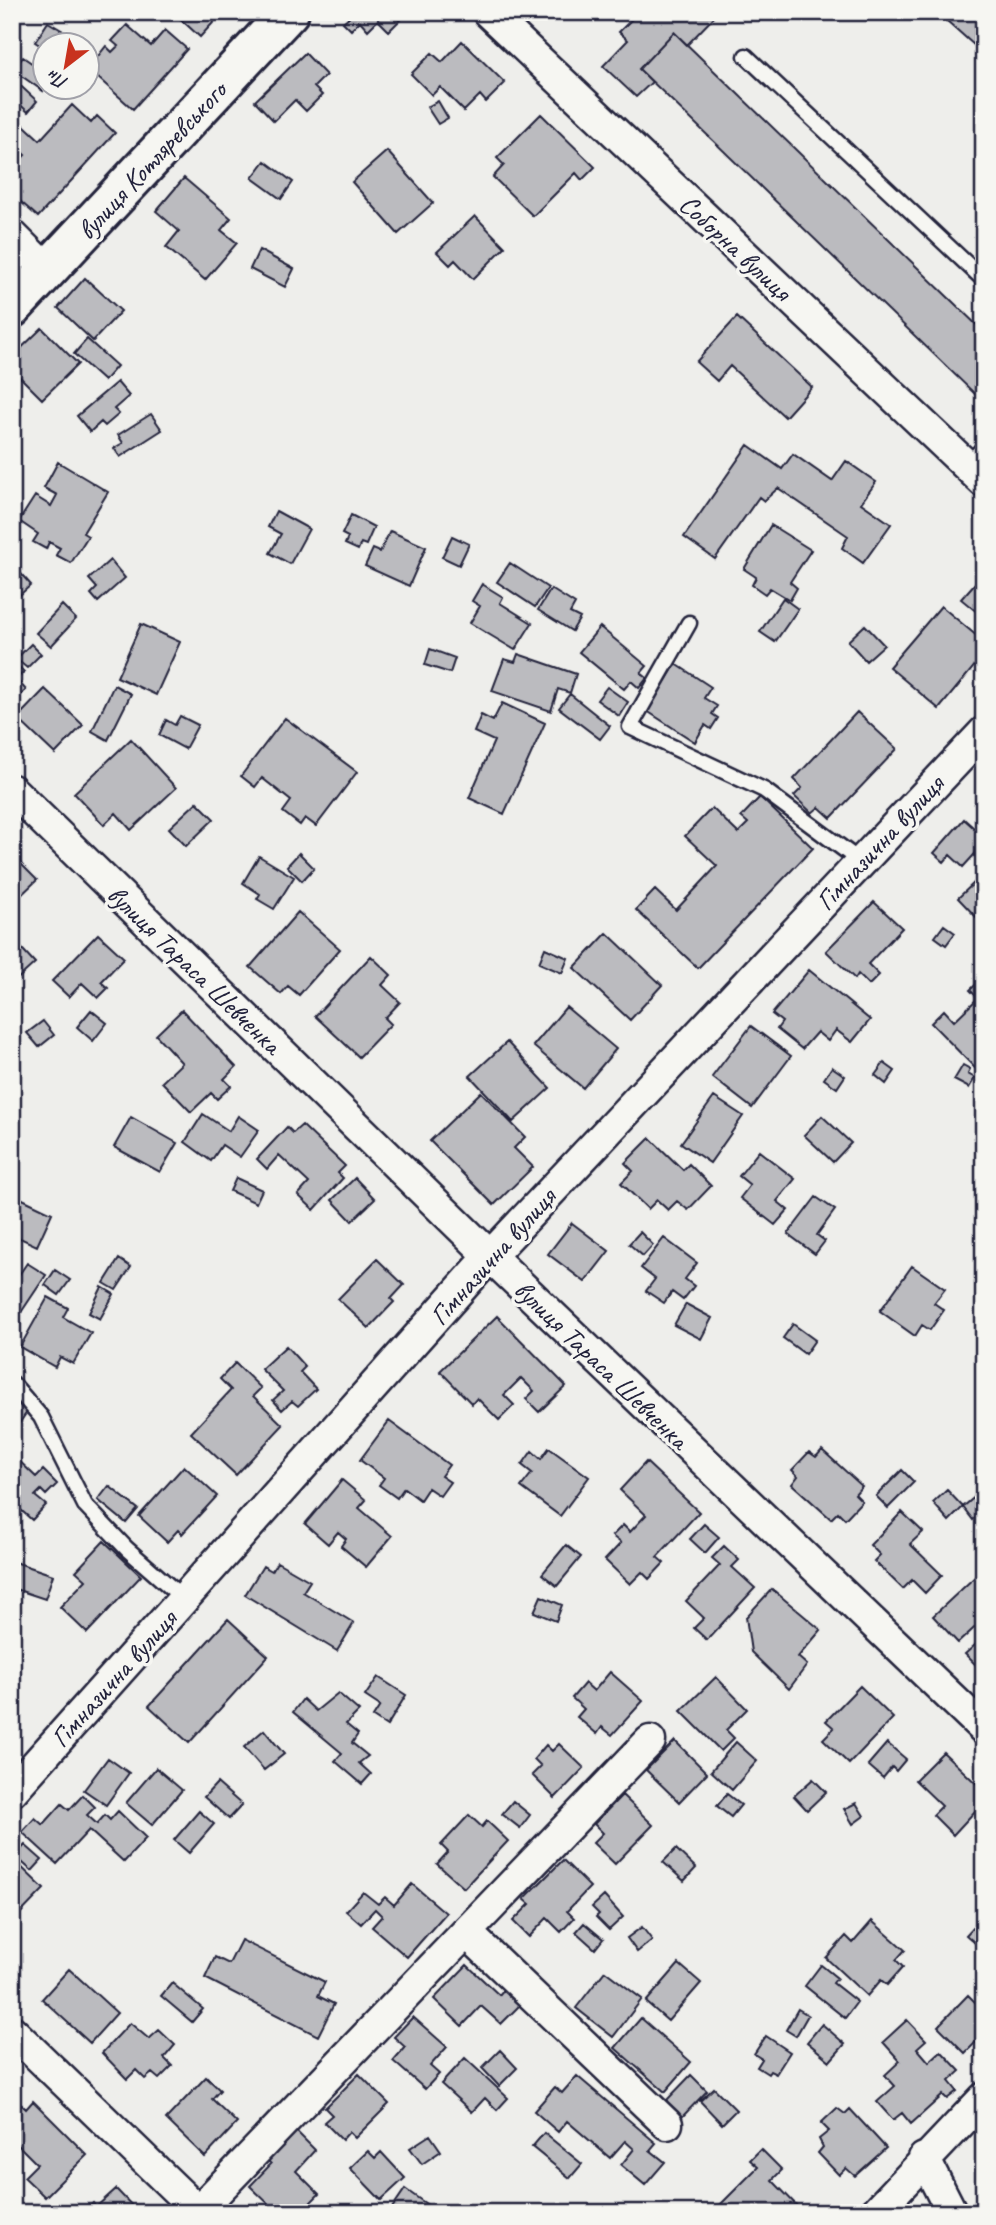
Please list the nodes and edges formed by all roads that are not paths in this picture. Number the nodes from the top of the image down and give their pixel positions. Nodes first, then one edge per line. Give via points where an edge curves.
1 (289, 12) edge
2 (488, 12) edge
3 (746, 56) dead end
4 (12, 235) edge
5 (47, 270) junction
6 (984, 280) edge
7 (12, 308) edge
8 (978, 465) edge
9 (689, 623) dead end
10 (984, 732) edge
11 (12, 790) edge
12 (860, 862) junction
13 (490, 1256) junction
14 (12, 1383) edge
15 (184, 1599) junction
16 (984, 1729) edge
17 (650, 1741) dead end
18 (12, 1791) edge
19 (466, 1933) junction
20 (12, 2031) edge
21 (984, 2098) edge
22 (667, 2124) dead end
23 (924, 2158) junction
24 (199, 2212) edge
25 (875, 2213) edge
26 (952, 2213) edge

1 - 5 main road, вулиця Котляревського
2 - 8 street, Соборна вулиця
3 - 6 lane
4 - 5 street
5 - 7 main road, вулиця Котляревського
9 - 12 lane via 630,727 764,790
10 - 12 street, Гімназична вулиця
11 - 13 street, вулиця Тараса Шевченка
12 - 13 street, Гімназична вулиця
13 - 15 street, Гімназична вулиця
13 - 16 street, вулиця Тараса Шевченка
14 - 15 lane via 41,1416 85,1505
15 - 18 street, Гімназична вулиця
17 - 19 street
19 - 22 street
19 - 24 street
20 - 24 street
21 - 23 street
23 - 25 street
23 - 26 street

